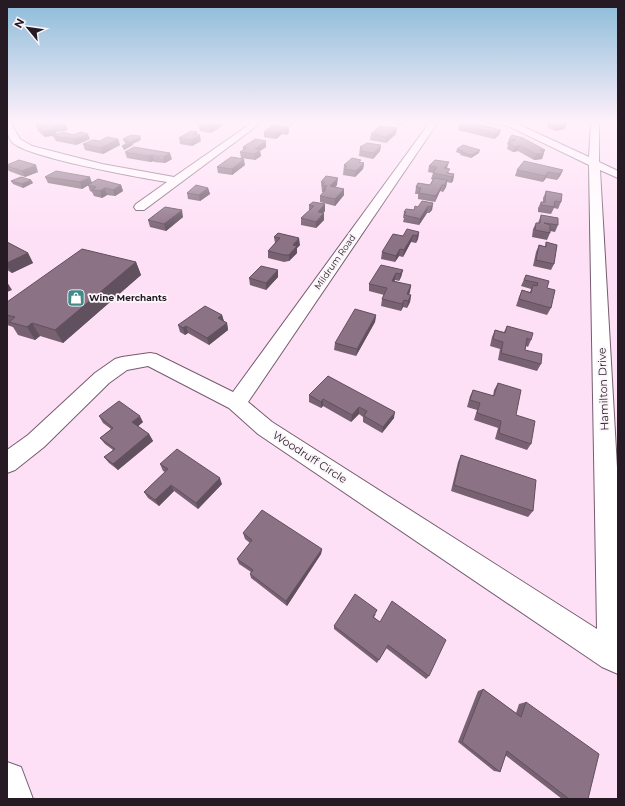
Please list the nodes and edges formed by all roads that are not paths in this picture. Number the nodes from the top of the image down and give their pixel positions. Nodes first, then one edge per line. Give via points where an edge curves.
1 (73, 160) edge
2 (206, 160) edge
3 (407, 160) edge
4 (585, 160) edge
5 (594, 160) edge
6 (594, 164) junction
7 (618, 175) edge
8 (177, 181) junction
9 (140, 208) dead end
10 (236, 403) junction
11 (7, 463) edge
12 (616, 658) edge
13 (7, 780) edge
14 (13, 799) edge

1 - 8 street
2 - 8 street
3 - 10 street, Mildrum Road
4 - 6 street
5 - 6 street, Hamilton Drive
6 - 7 street
6 - 12 street, Hamilton Drive
8 - 9 street
10 - 11 street, Woodruff Circle via 150,359 122,364 102,378 36,441
10 - 12 street, Woodruff Circle via 265,428
13 - 14 highway

